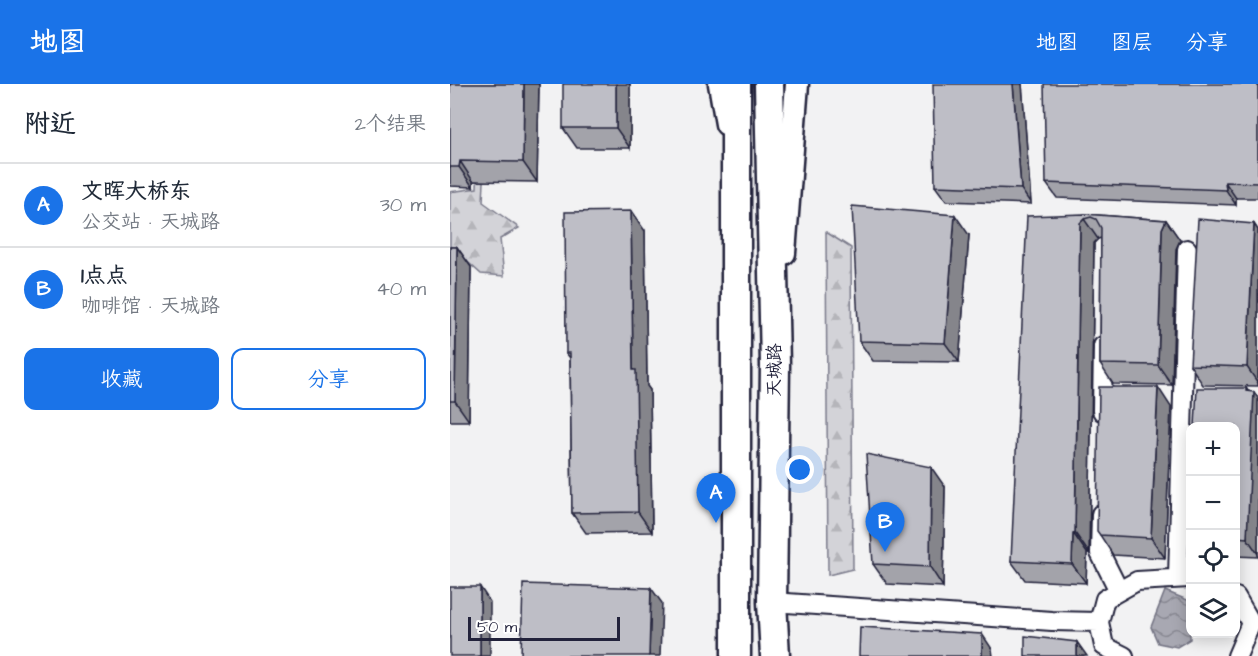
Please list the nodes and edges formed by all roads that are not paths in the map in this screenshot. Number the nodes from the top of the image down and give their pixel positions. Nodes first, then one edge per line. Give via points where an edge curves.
1 (720, 84) edge
2 (736, 84) edge
3 (769, 84) edge
4 (797, 84) edge
5 (736, 179) junction
6 (1187, 249) dead end
7 (1103, 327) edge
8 (775, 365) junction
9 (1102, 395) junction
10 (1125, 396) edge
11 (1160, 396) edge
12 (1183, 397) junction
13 (1204, 397) edge
14 (1102, 429) edge
15 (1101, 497) edge
16 (1184, 578) edge
17 (1119, 591) junction
18 (772, 602) junction
19 (1240, 602) edge
20 (1099, 622) junction
21 (1255, 623) edge
22 (736, 656) edge
23 (775, 656) edge
24 (1124, 656) edge
25 (1236, 656) edge

1 - 5 street
2 - 5 main road
3 - 8 main road, 天城路
4 - 8 street
5 - 22 main road
6 - 12 street
7 - 9 street
8 - 18 main road, 天城路
9 - 10 street
9 - 14 street
11 - 12 street
12 - 13 street
12 - 16 street
15 - 17 street via 1100,553
16 - 17 street via 1137,581
17 - 20 street via 1105,599
18 - 20 street
18 - 23 main road, 天城路
19 - 21 street
20 - 24 street via 1104,646
21 - 25 street

